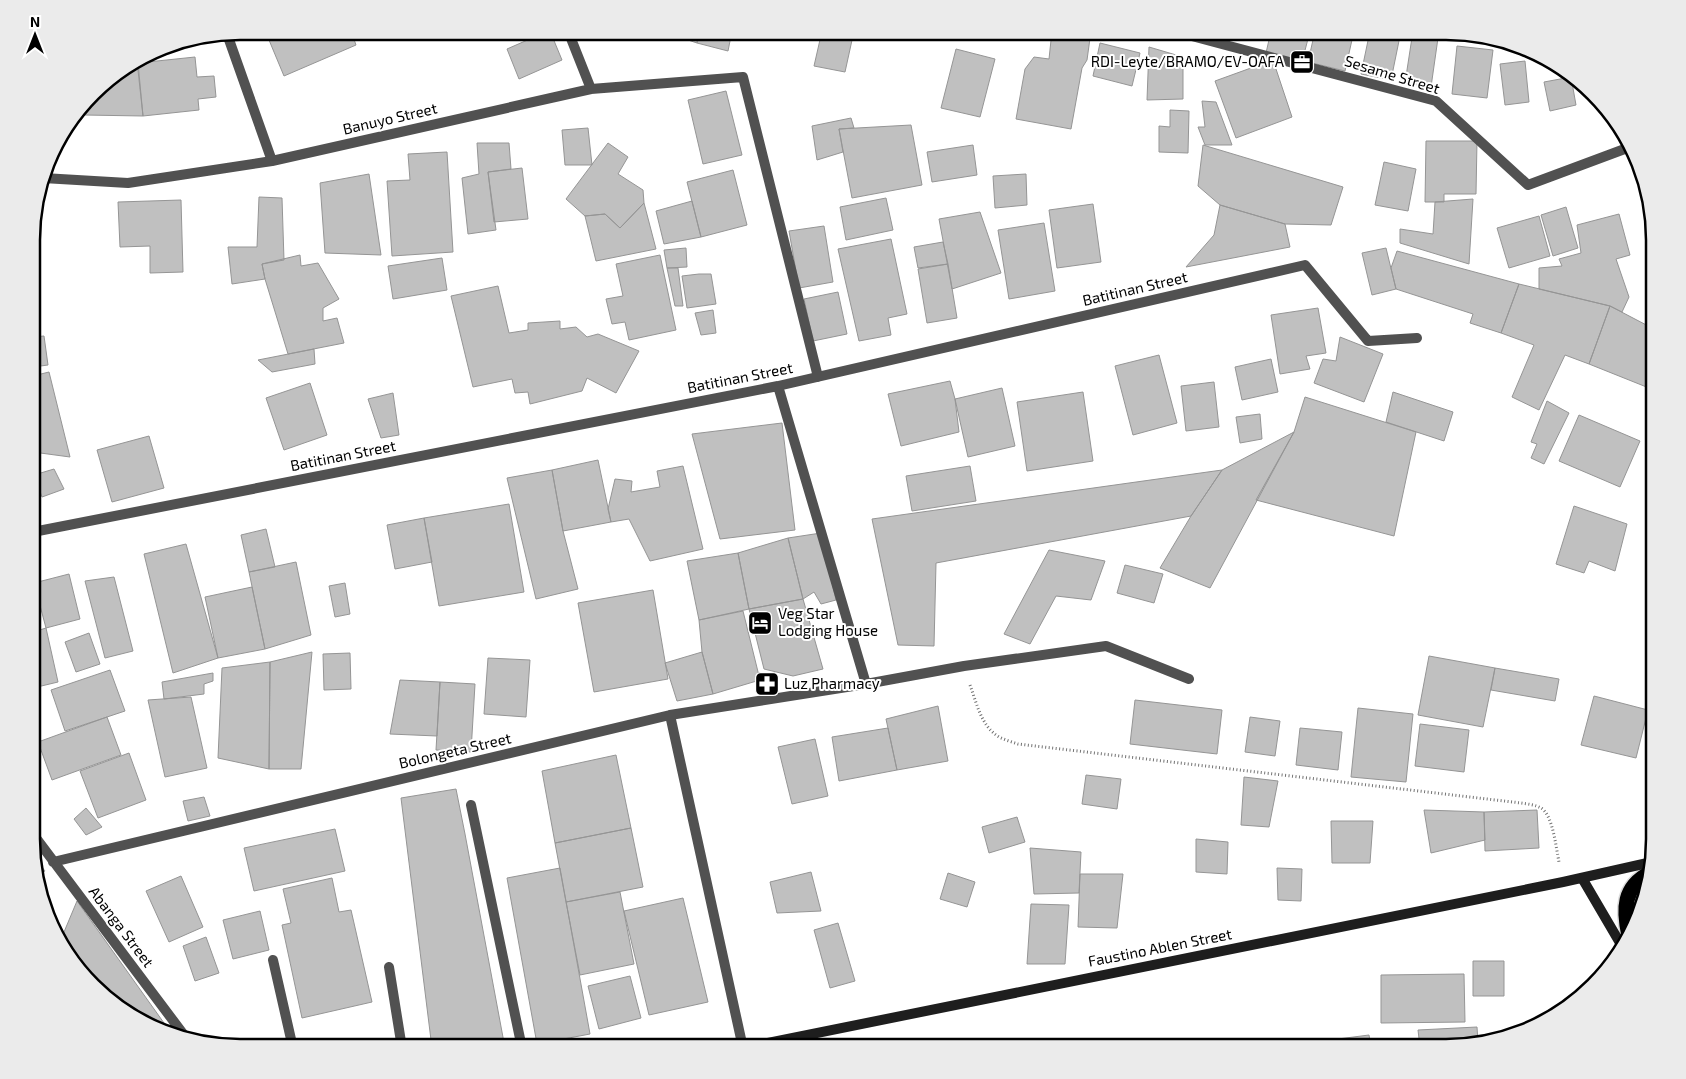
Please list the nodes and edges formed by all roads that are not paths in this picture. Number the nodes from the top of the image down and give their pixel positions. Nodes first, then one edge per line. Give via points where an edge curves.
1 (229, 40) edge
2 (572, 40) edge
3 (1207, 40) edge
4 (591, 88) junction
5 (1624, 149) edge
6 (272, 161) junction
7 (50, 178) edge
8 (1418, 338) dead end
9 (818, 377) junction
10 (778, 386) junction
11 (40, 531) edge
12 (1189, 679) dead end
13 (866, 684) junction
14 (670, 715) junction
15 (471, 805) dead end
16 (40, 844) edge
17 (53, 862) junction
18 (1644, 864) edge
19 (1582, 878) junction
20 (1642, 879) edge
21 (1627, 924) edge
22 (1618, 940) edge
23 (273, 960) dead end
24 (389, 967) dead end
25 (178, 1029) edge
26 (291, 1039) edge
27 (401, 1039) edge
28 (520, 1039) edge
29 (741, 1039) edge
30 (787, 1039) edge

1 - 6 street
2 - 4 street
3 - 5 street, Sesame Street via 1436,101 1528,185
4 - 6 street, Banuyo Street
4 - 9 street, Banuyo Street via 743,77
6 - 7 street, Banuyo Street via 128,183
8 - 9 street, Batitinan Street via 1368,341 1305,265
9 - 10 street, Batitinan Street
10 - 11 street, Batitinan Street
10 - 13 street
12 - 13 street, Bolongeta Street via 1106,646
13 - 14 street, Bolongeta Street
14 - 17 street, Bolongeta Street
14 - 29 street
15 - 28 street
16 - 17 street, Abanga Street
17 - 25 street, Abanga Street
18 - 19 street, Faustino Ablen Street
19 - 22 street
19 - 30 street, Faustino Ablen Street
20 - 21 highway via 1628,892
23 - 26 street
24 - 27 street

